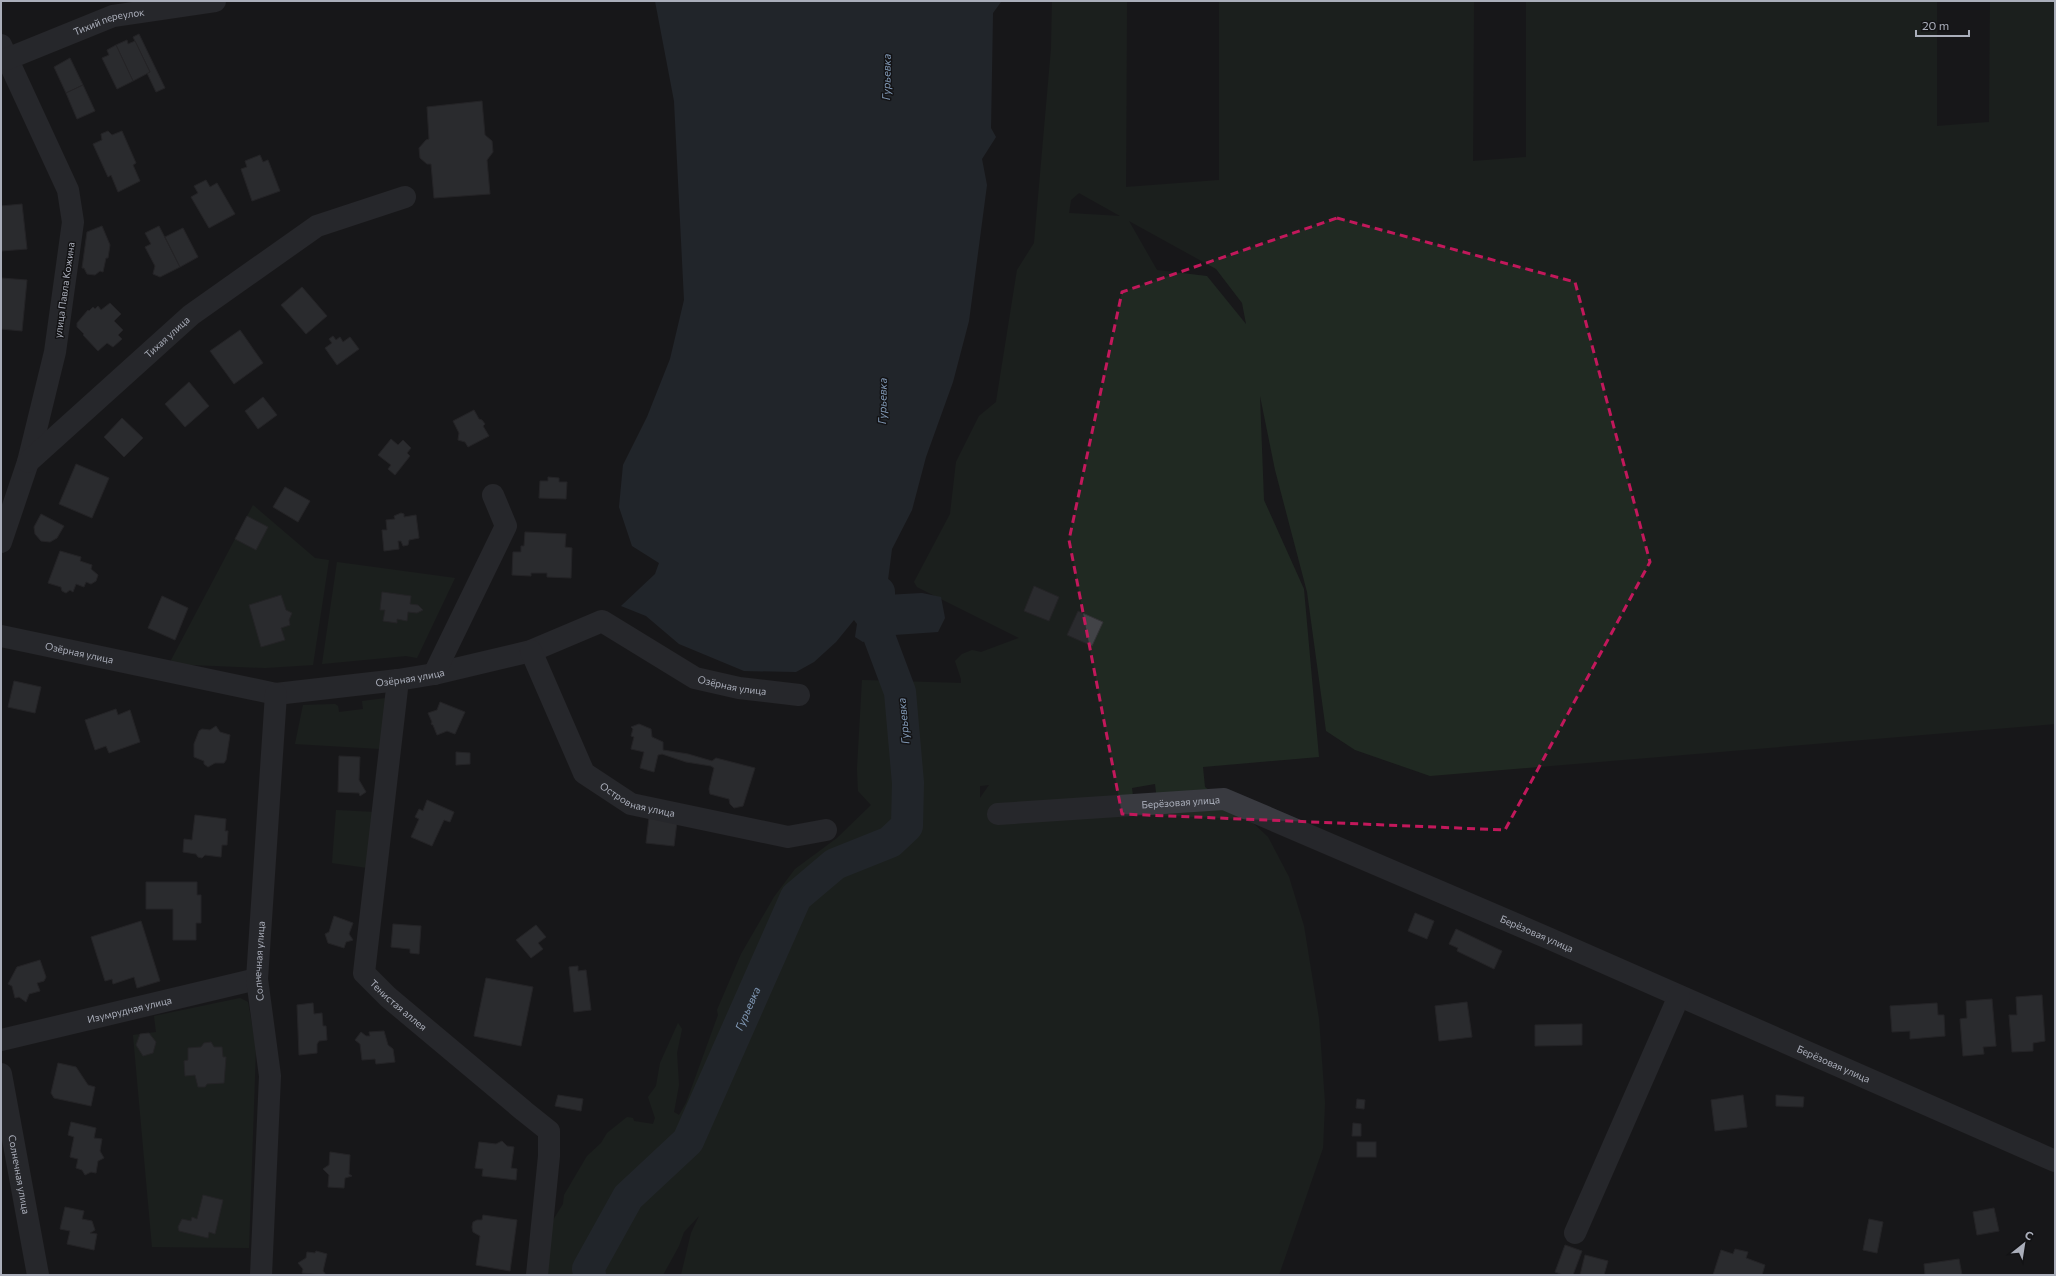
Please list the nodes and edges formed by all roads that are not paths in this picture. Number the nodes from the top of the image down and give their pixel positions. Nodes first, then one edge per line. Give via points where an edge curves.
1 (215, 1) edge
2 (4, 52) edge
3 (9, 85) edge
4 (405, 197) dead end
5 (28, 462) junction
6 (493, 495) dead end
7 (1, 542) edge
8 (1, 636) edge
9 (531, 651) junction
10 (434, 674) junction
11 (398, 680) junction
12 (276, 694) junction
13 (799, 695) dead end
14 (998, 814) dead end
15 (826, 830) dead end
16 (257, 979) junction
17 (1679, 996) junction
18 (1, 1040) edge
19 (1, 1074) edge
20 (2055, 1161) edge
21 (1575, 1234) dead end
22 (38, 1275) edge
23 (261, 1275) edge
24 (537, 1275) edge

1 - 2 street, Тихий переулок via 113,16
2 - 3 street, улица Павла Кожина
3 - 5 street, улица Павла Кожина via 68,190 73,222 55,352
4 - 5 street, Тихая улица via 318,226 190,315
5 - 7 street, улица Павла Кожина
6 - 10 street via 506,526
8 - 12 street, Озёрная улица
9 - 10 street, Озёрная улица
9 - 13 street, Озёрная улица via 602,621 695,678 739,688
9 - 15 street, Островная улица via 584,773 631,804 788,837
10 - 11 street, Озёрная улица
11 - 12 street, Озёрная улица
11 - 24 street, Тенистая аллея via 364,973 394,1002 549,1131 549,1156
12 - 16 street, Солнечная улица
14 - 17 street, Берёзовая улица via 1224,799
16 - 18 street, Изумрудная улица
16 - 23 street, Солнечная улица via 270,1076
17 - 20 street, Берёзовая улица
17 - 21 street
19 - 22 street, Солнечная улица

